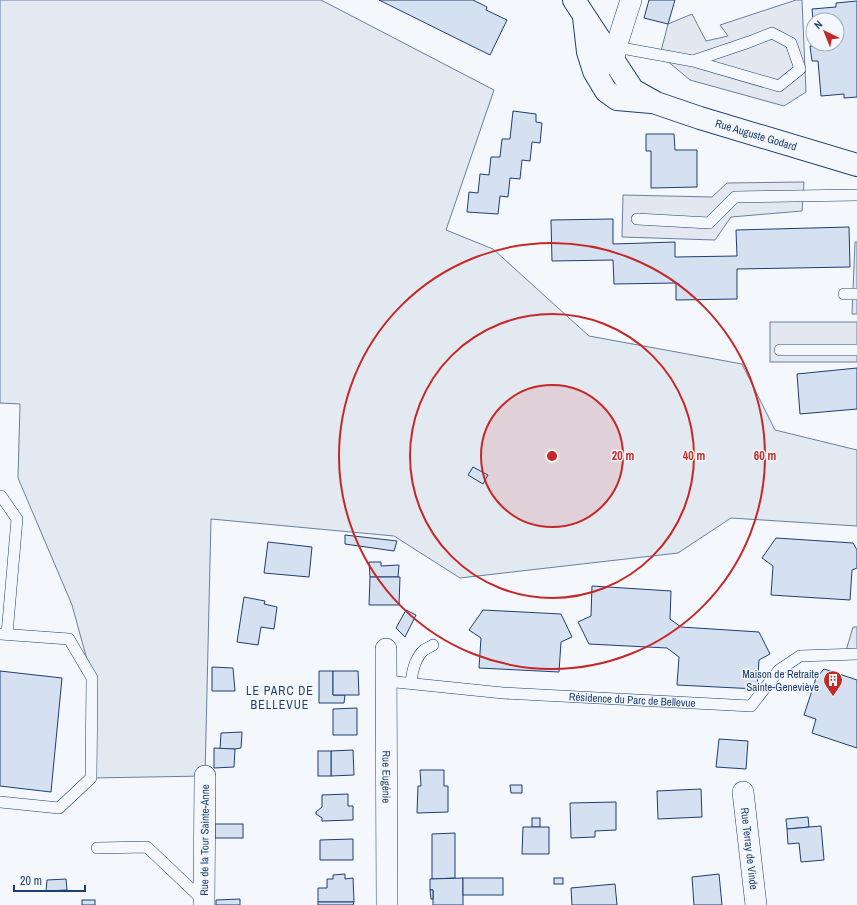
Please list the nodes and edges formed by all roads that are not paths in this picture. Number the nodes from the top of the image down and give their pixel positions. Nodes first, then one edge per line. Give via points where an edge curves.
1 (630, 0) edge
2 (579, 7) edge
3 (603, 55) junction
4 (693, 61) junction
5 (857, 165) edge
6 (857, 195) edge
7 (637, 219) dead end
8 (844, 294) dead end
9 (857, 294) edge
10 (780, 350) dead end
11 (857, 350) edge
12 (0, 496) edge
13 (3, 634) edge
14 (433, 645) dead end
15 (386, 649) dead end
16 (857, 654) edge
17 (386, 681) junction
18 (411, 683) junction
19 (205, 776) dead end
20 (743, 792) dead end
21 (0, 802) edge
22 (97, 848) dead end
23 (204, 903) edge
24 (387, 905) edge
25 (756, 905) edge

1 - 3 street
2 - 3 street
3 - 4 lane
3 - 5 street, Rue Auguste Godard via 606,91 617,99 656,103
4 - 4 lane via 779,86 800,69 790,43 772,33
6 - 7 lane via 734,197 709,223
8 - 9 lane
10 - 11 lane
12 - 13 lane via 17,519
13 - 21 lane via 69,639 92,678 91,778 59,808
14 - 18 lane via 417,660 412,671
15 - 17 street, Rue Eugénie
16 - 18 lane, Résidence du Parc de Bellevue via 800,656 779,670 751,706 503,693
17 - 18 lane, Résidence du Parc de Bellevue
17 - 24 street, Rue Eugénie
19 - 23 street, Rue de la Tour Sainte-Anne
20 - 25 street, Rue Terray de Vinde
22 - 23 lane via 147,847

